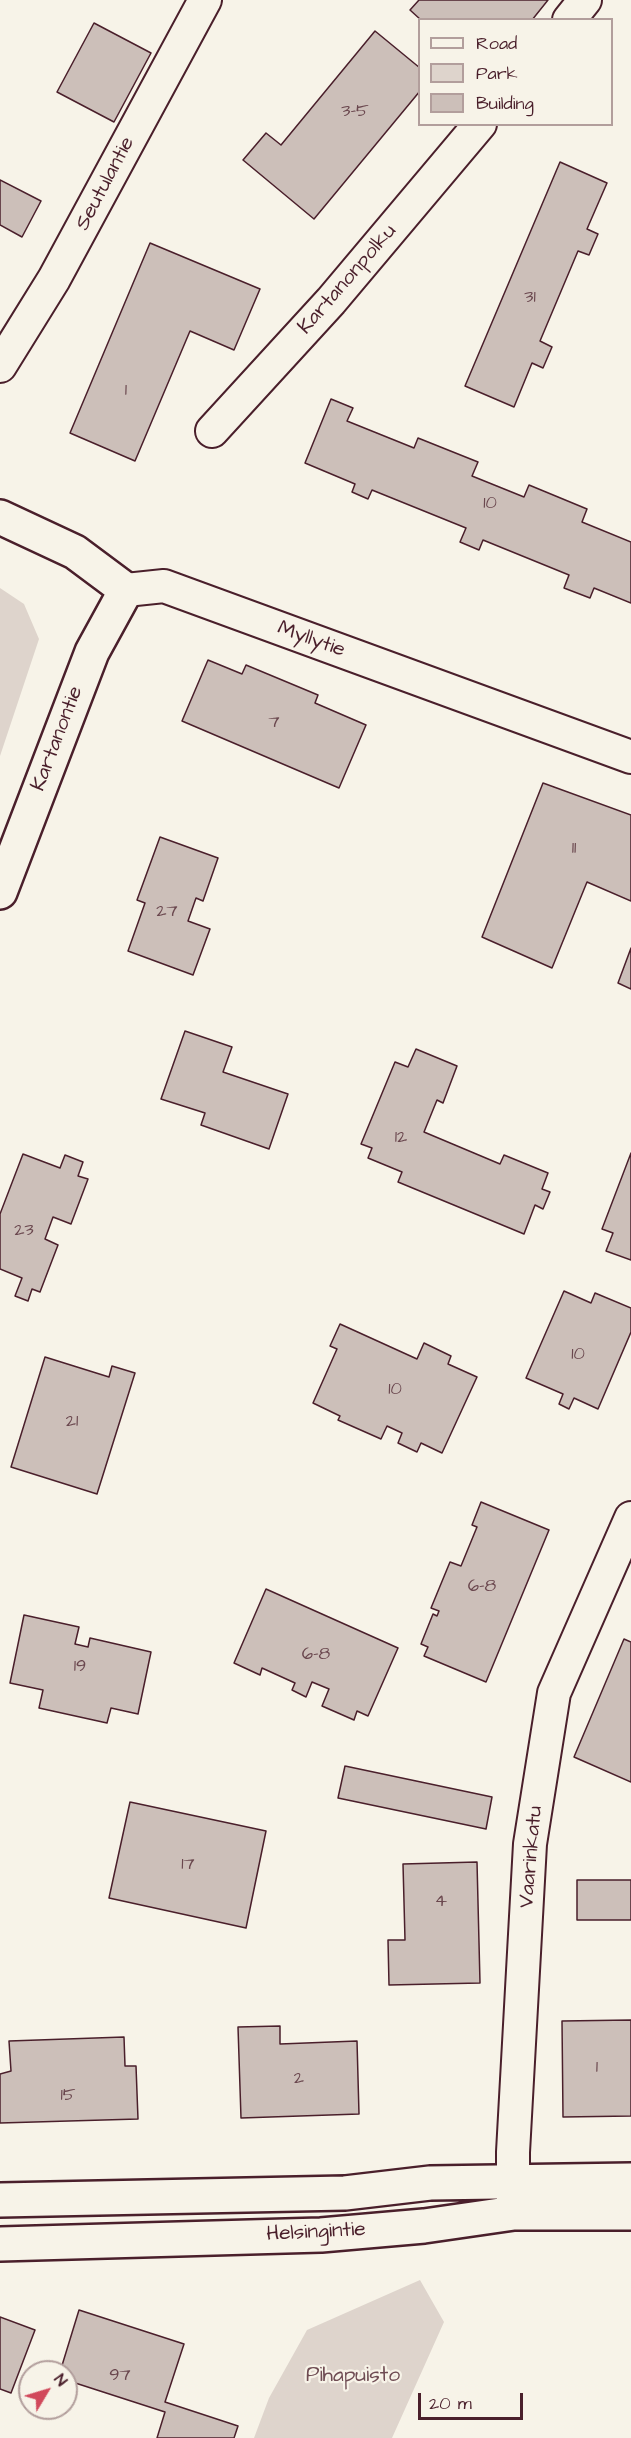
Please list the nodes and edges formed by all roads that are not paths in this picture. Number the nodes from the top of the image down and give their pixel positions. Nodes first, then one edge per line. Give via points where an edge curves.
1 (206, 0) edge
2 (585, 0) edge
3 (571, 18) edge
4 (478, 126) edge
5 (0, 366) edge
6 (212, 431) dead end
7 (0, 517) edge
8 (126, 590) junction
9 (631, 757) edge
10 (0, 892) edge
11 (631, 1518) edge
12 (631, 2180) edge
13 (513, 2198) junction
14 (0, 2200) edge
15 (631, 2213) edge
16 (0, 2244) edge

1 - 5 street, Seutulantie via 54,279
2 - 3 street
4 - 6 street, Kartanonpolku via 331,301
7 - 8 main road via 75,552
8 - 9 street, Myllytie via 164,586
8 - 10 main road, Kartanontie via 92,652
11 - 13 street, Vaarinkatu via 554,1694 530,1844
12 - 13 main road, Helsingintie
13 - 14 main road, Helsingintie via 430,2183 345,2193
13 - 15 main road, Helsingintie
13 - 16 main road, Helsingintie via 424,2226 321,2235

